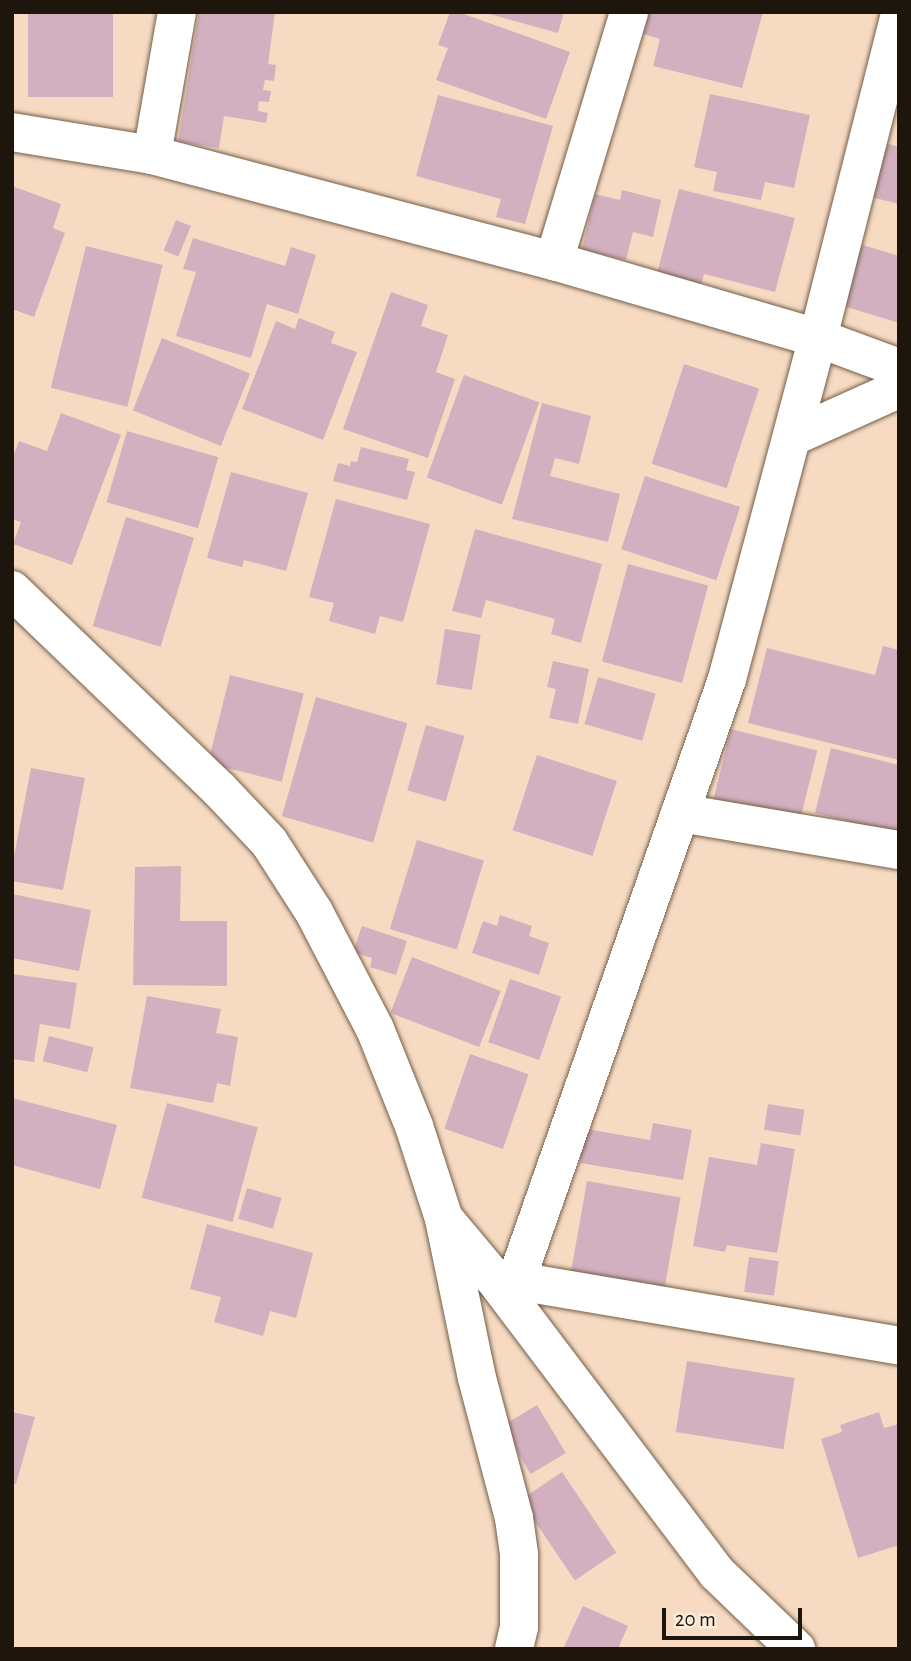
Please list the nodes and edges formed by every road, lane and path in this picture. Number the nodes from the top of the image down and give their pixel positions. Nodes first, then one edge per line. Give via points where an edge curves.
1 (177, 12) edge
2 (629, 12) edge
3 (899, 18) edge
4 (12, 132) edge
5 (152, 155) junction
6 (554, 261) junction
7 (818, 338) junction
8 (899, 368) edge
9 (899, 389) edge
10 (792, 437) junction
11 (12, 590) edge
12 (680, 813) junction
13 (899, 850) edge
14 (444, 1219) junction
15 (505, 1279) junction
16 (899, 1346) edge
17 (514, 1649) edge
18 (796, 1649) edge

1 - 5 street
2 - 6 street
3 - 7 street
4 - 5 street
5 - 6 street
6 - 7 street
7 - 8 street
7 - 10 street
9 - 10 street
10 - 12 street via 727,679
11 - 14 street via 269,842 314,912 375,1029 414,1126
12 - 13 street
12 - 15 street
14 - 15 street
14 - 17 street via 477,1378 514,1518 519,1579
15 - 16 street
15 - 18 street via 717,1573

